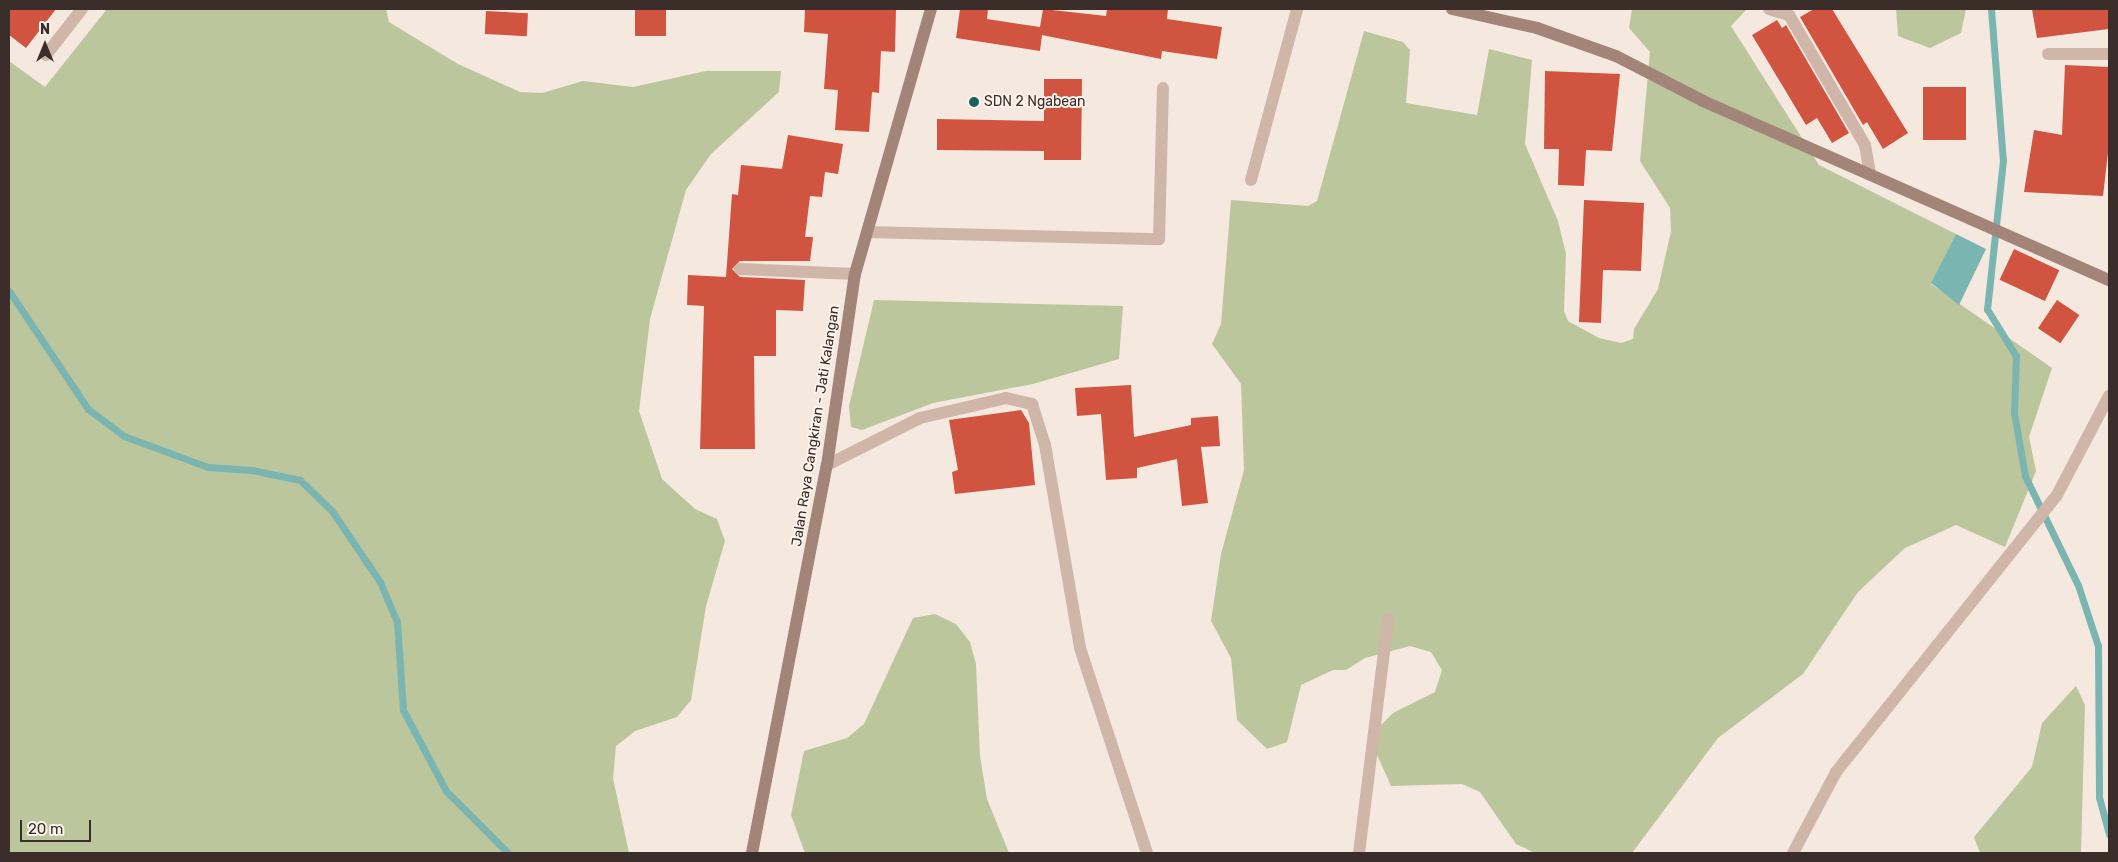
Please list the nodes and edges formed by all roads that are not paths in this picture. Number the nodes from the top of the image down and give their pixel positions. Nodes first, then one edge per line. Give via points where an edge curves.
1 (82, 9) edge
2 (931, 9) edge
3 (1297, 9) edge
4 (1452, 9) edge
5 (1769, 9) edge
6 (1793, 12) edge
7 (46, 54) dead end
8 (2048, 54) dead end
9 (2109, 54) edge
10 (1163, 88) dead end
11 (1870, 174) junction
12 (1251, 180) dead end
13 (867, 232) junction
14 (740, 269) dead end
15 (855, 274) junction
16 (2109, 280) edge
17 (2109, 396) edge
18 (827, 465) junction
19 (1388, 619) dead end
20 (752, 853) edge
21 (1147, 853) edge
22 (1360, 853) edge
23 (1794, 853) edge

1 - 7 street
2 - 13 street, Jalan Raya Cangkiran - Jati Kalangan
3 - 12 street
4 - 11 street via 1538,28 1616,56 1702,101
5 - 6 street
6 - 11 street via 1865,145
8 - 9 street
10 - 13 street via 1159,240
11 - 16 street
13 - 15 street, Jalan Raya Cangkiran - Jati Kalangan
14 - 15 street
15 - 18 street, Jalan Raya Cangkiran - Jati Kalangan
17 - 23 street via 2057,495 1836,772
18 - 20 street, Jalan Raya Cangkiran - Jati Kalangan
18 - 21 street via 920,418 1006,398 1032,404 1045,445 1080,648
19 - 22 street

